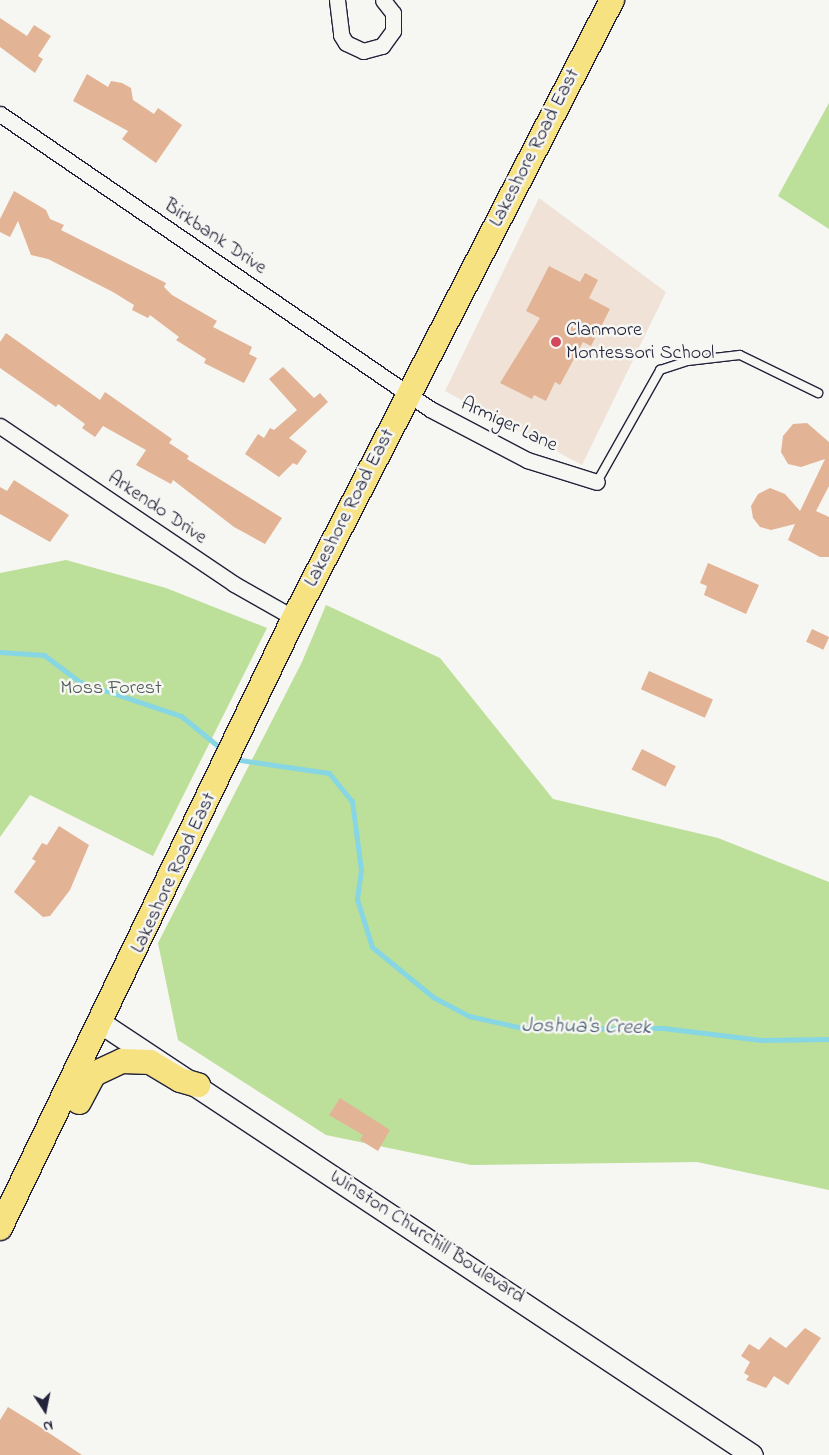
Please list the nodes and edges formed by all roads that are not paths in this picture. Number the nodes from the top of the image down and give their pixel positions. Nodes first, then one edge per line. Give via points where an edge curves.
1 (336, 0) edge
2 (383, 0) edge
3 (612, 0) edge
4 (0, 114) edge
5 (818, 394) dead end
6 (407, 395) junction
7 (0, 426) edge
8 (597, 482) joint
9 (294, 618) junction
10 (101, 1023) junction
11 (198, 1086) junction
12 (42, 1146) junction
13 (2, 1220) edge
14 (752, 1455) edge

1 - 2 street via 341,35 346,43 363,50 382,46 393,31 393,13
3 - 6 main road, Lakeshore Road East
4 - 6 street, Birkbank Drive
5 - 8 lane via 740,355 688,361 660,370
6 - 8 street, Armiger Lane via 527,460
6 - 9 main road, Lakeshore Road East
7 - 9 street, Arkendo Drive via 234,584
9 - 10 main road, Lakeshore Road East
10 - 11 main road, Winston Churchill Boulevard
10 - 12 main road, Lakeshore Road East
11 - 12 main road via 180,1080 150,1062 122,1061 108,1065 94,1074 59,1144
11 - 14 main road, Winston Churchill Boulevard
12 - 13 main road, Lakeshore Road East

